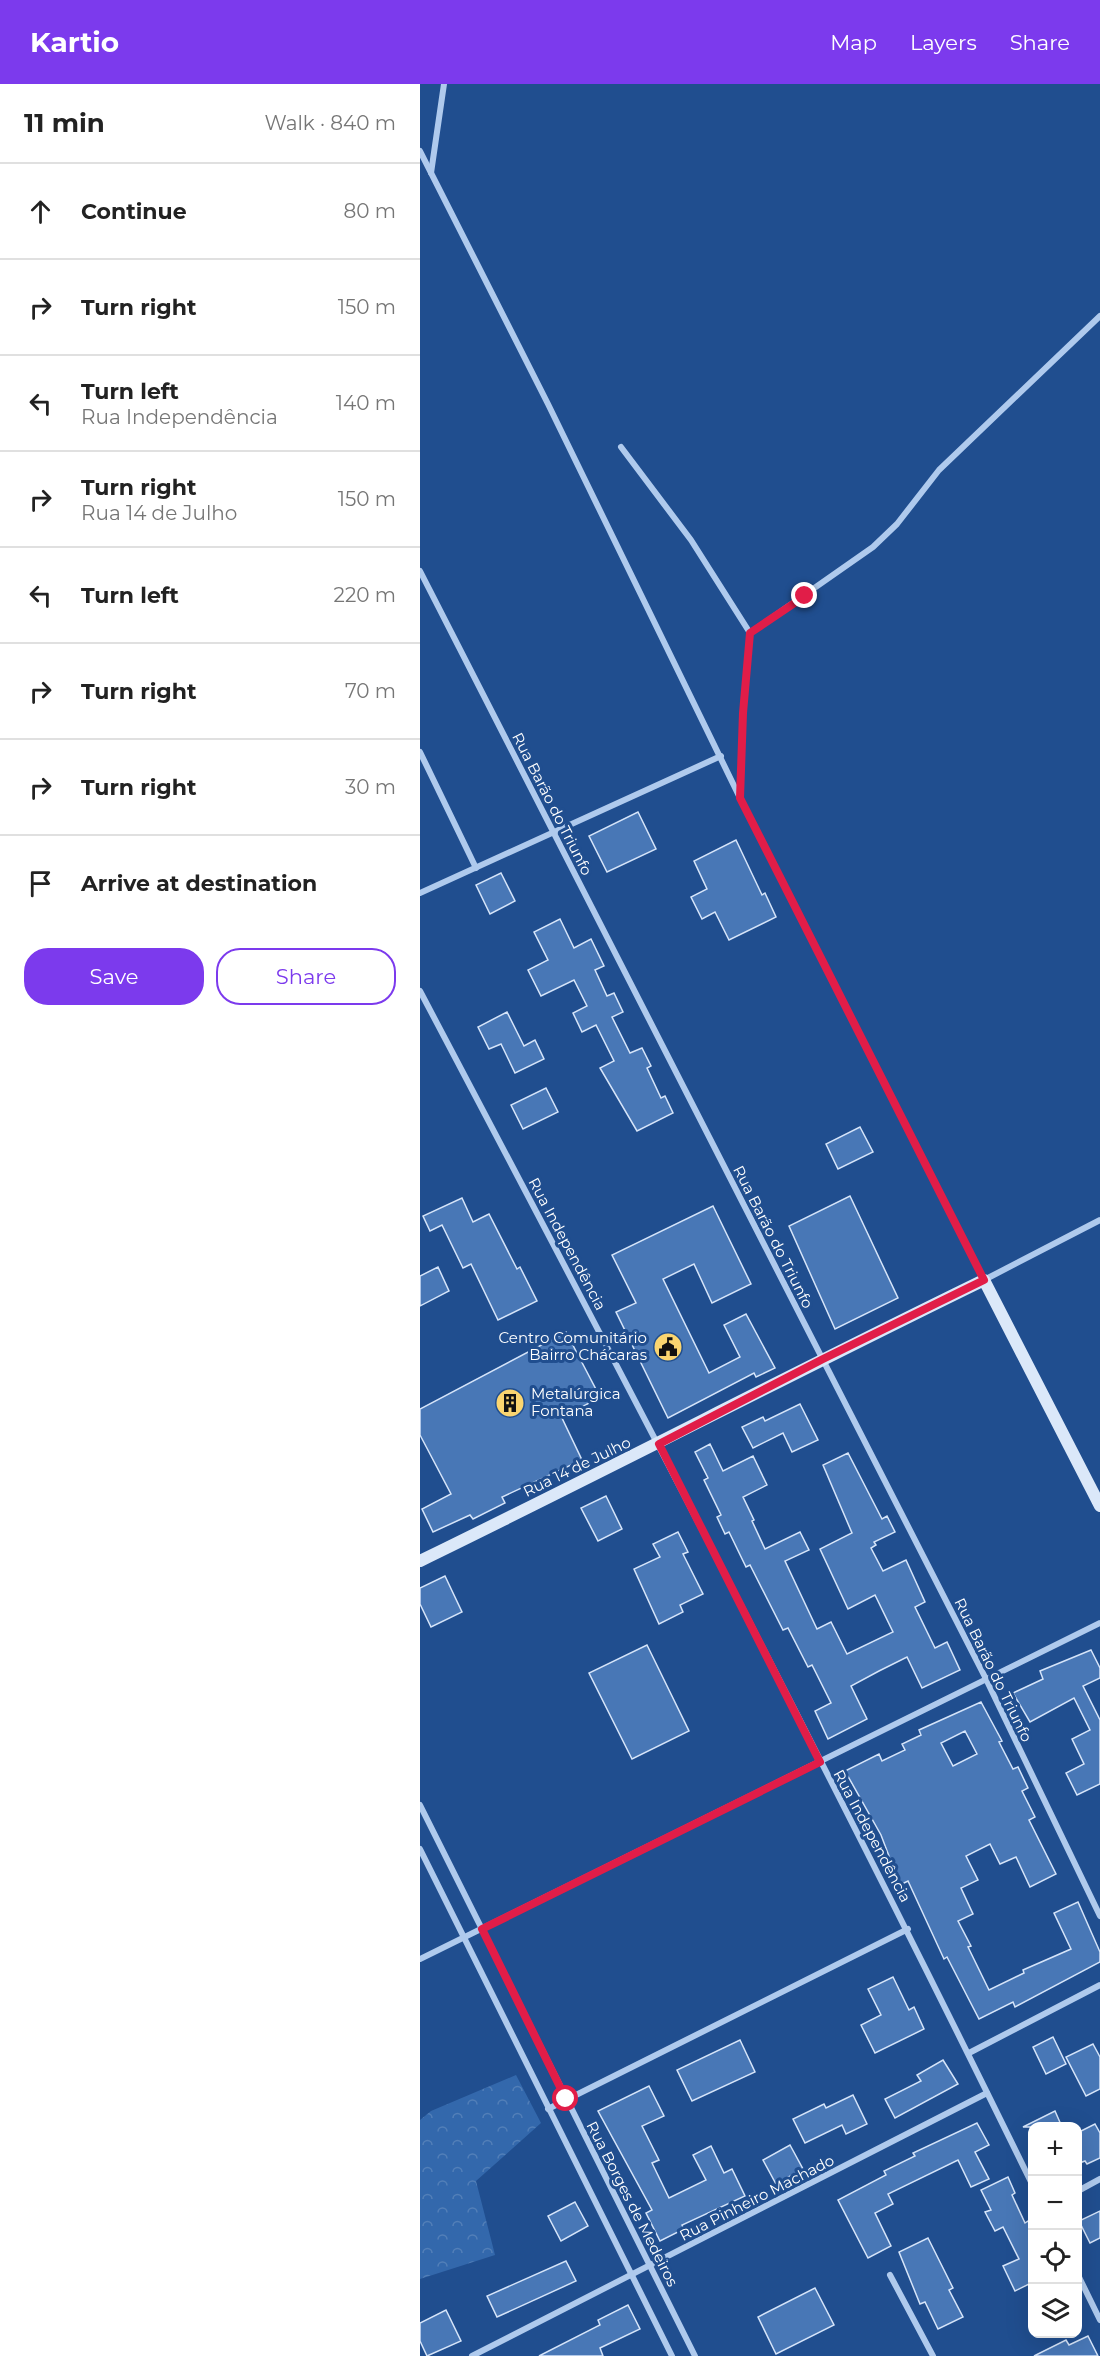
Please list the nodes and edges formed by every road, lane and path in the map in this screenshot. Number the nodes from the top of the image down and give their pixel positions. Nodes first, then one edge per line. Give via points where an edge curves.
1 (444, 84) edge
2 (420, 152) edge
3 (431, 174) junction
4 (1100, 316) edge
5 (621, 447) dead end
6 (420, 571) edge
7 (750, 633) junction
8 (420, 752) edge
9 (721, 756) junction
10 (740, 798) junction
11 (553, 834) junction
12 (476, 868) junction
13 (420, 893) edge
14 (420, 991) edge
15 (1100, 1220) edge
16 (984, 1280) junction
17 (823, 1359) junction
18 (659, 1444) junction
19 (1100, 1506) edge
20 (420, 1561) edge
21 (1100, 1623) edge
22 (986, 1679) junction
23 (820, 1762) junction
24 (420, 1805) edge
25 (420, 1849) edge
26 (1100, 1916) edge
27 (482, 1929) junction
28 (908, 1929) junction
29 (464, 1938) junction
30 (420, 1959) edge
31 (1100, 1985) edge
32 (969, 2053) junction
33 (987, 2092) junction
34 (566, 2099) junction
35 (548, 2109) junction
36 (1028, 2176) edge
37 (1100, 2180) edge
38 (1082, 2189) edge
39 (649, 2267) junction
40 (633, 2275) junction
41 (890, 2276) dead end
42 (1082, 2284) edge
43 (1100, 2320) edge
44 (472, 2356) edge
45 (672, 2356) edge
46 (695, 2356) edge
47 (933, 2356) edge

1 - 3 street
2 - 3 street
3 - 9 street
4 - 7 street via 939,470 889,532
5 - 7 street via 692,540
6 - 11 street, Rua Barão do Triunfo
7 - 10 street
8 - 12 street
9 - 10 street
9 - 11 street
10 - 16 street
11 - 12 street
11 - 17 street, Rua Barão do Triunfo
12 - 13 street
14 - 18 street, Rua Independência
15 - 16 street, Rua 14 de Julho
16 - 17 street, Rua 14 de Julho
16 - 19 street
17 - 18 street, Rua 14 de Julho
17 - 22 street, Rua Barão do Triunfo
18 - 20 street, Rua 14 de Julho
18 - 23 street, Rua Independência
21 - 22 street
22 - 23 street
22 - 26 street, Rua Barão do Triunfo
23 - 27 street
23 - 28 street, Rua Independência
24 - 27 street, Rua Borges de Medeiros
25 - 29 street, Rua Borges de Medeiros
27 - 29 street
27 - 34 street, Rua Borges de Medeiros
28 - 32 street, Rua Independência
28 - 34 street
29 - 30 street
29 - 35 street, Rua Borges de Medeiros
31 - 32 street
32 - 33 street, Rua Independência
33 - 36 street, Rua Independência
33 - 39 street, Rua Pinheiro Machado
34 - 35 street
34 - 39 street, Rua Borges de Medeiros
35 - 40 street, Rua Borges de Medeiros
37 - 38 street
39 - 40 street, Rua Pinheiro Machado
39 - 46 street, Rua Borges de Medeiros
40 - 44 street, Rua Pinheiro Machado
40 - 45 street, Rua Borges de Medeiros
41 - 47 street
42 - 43 street

